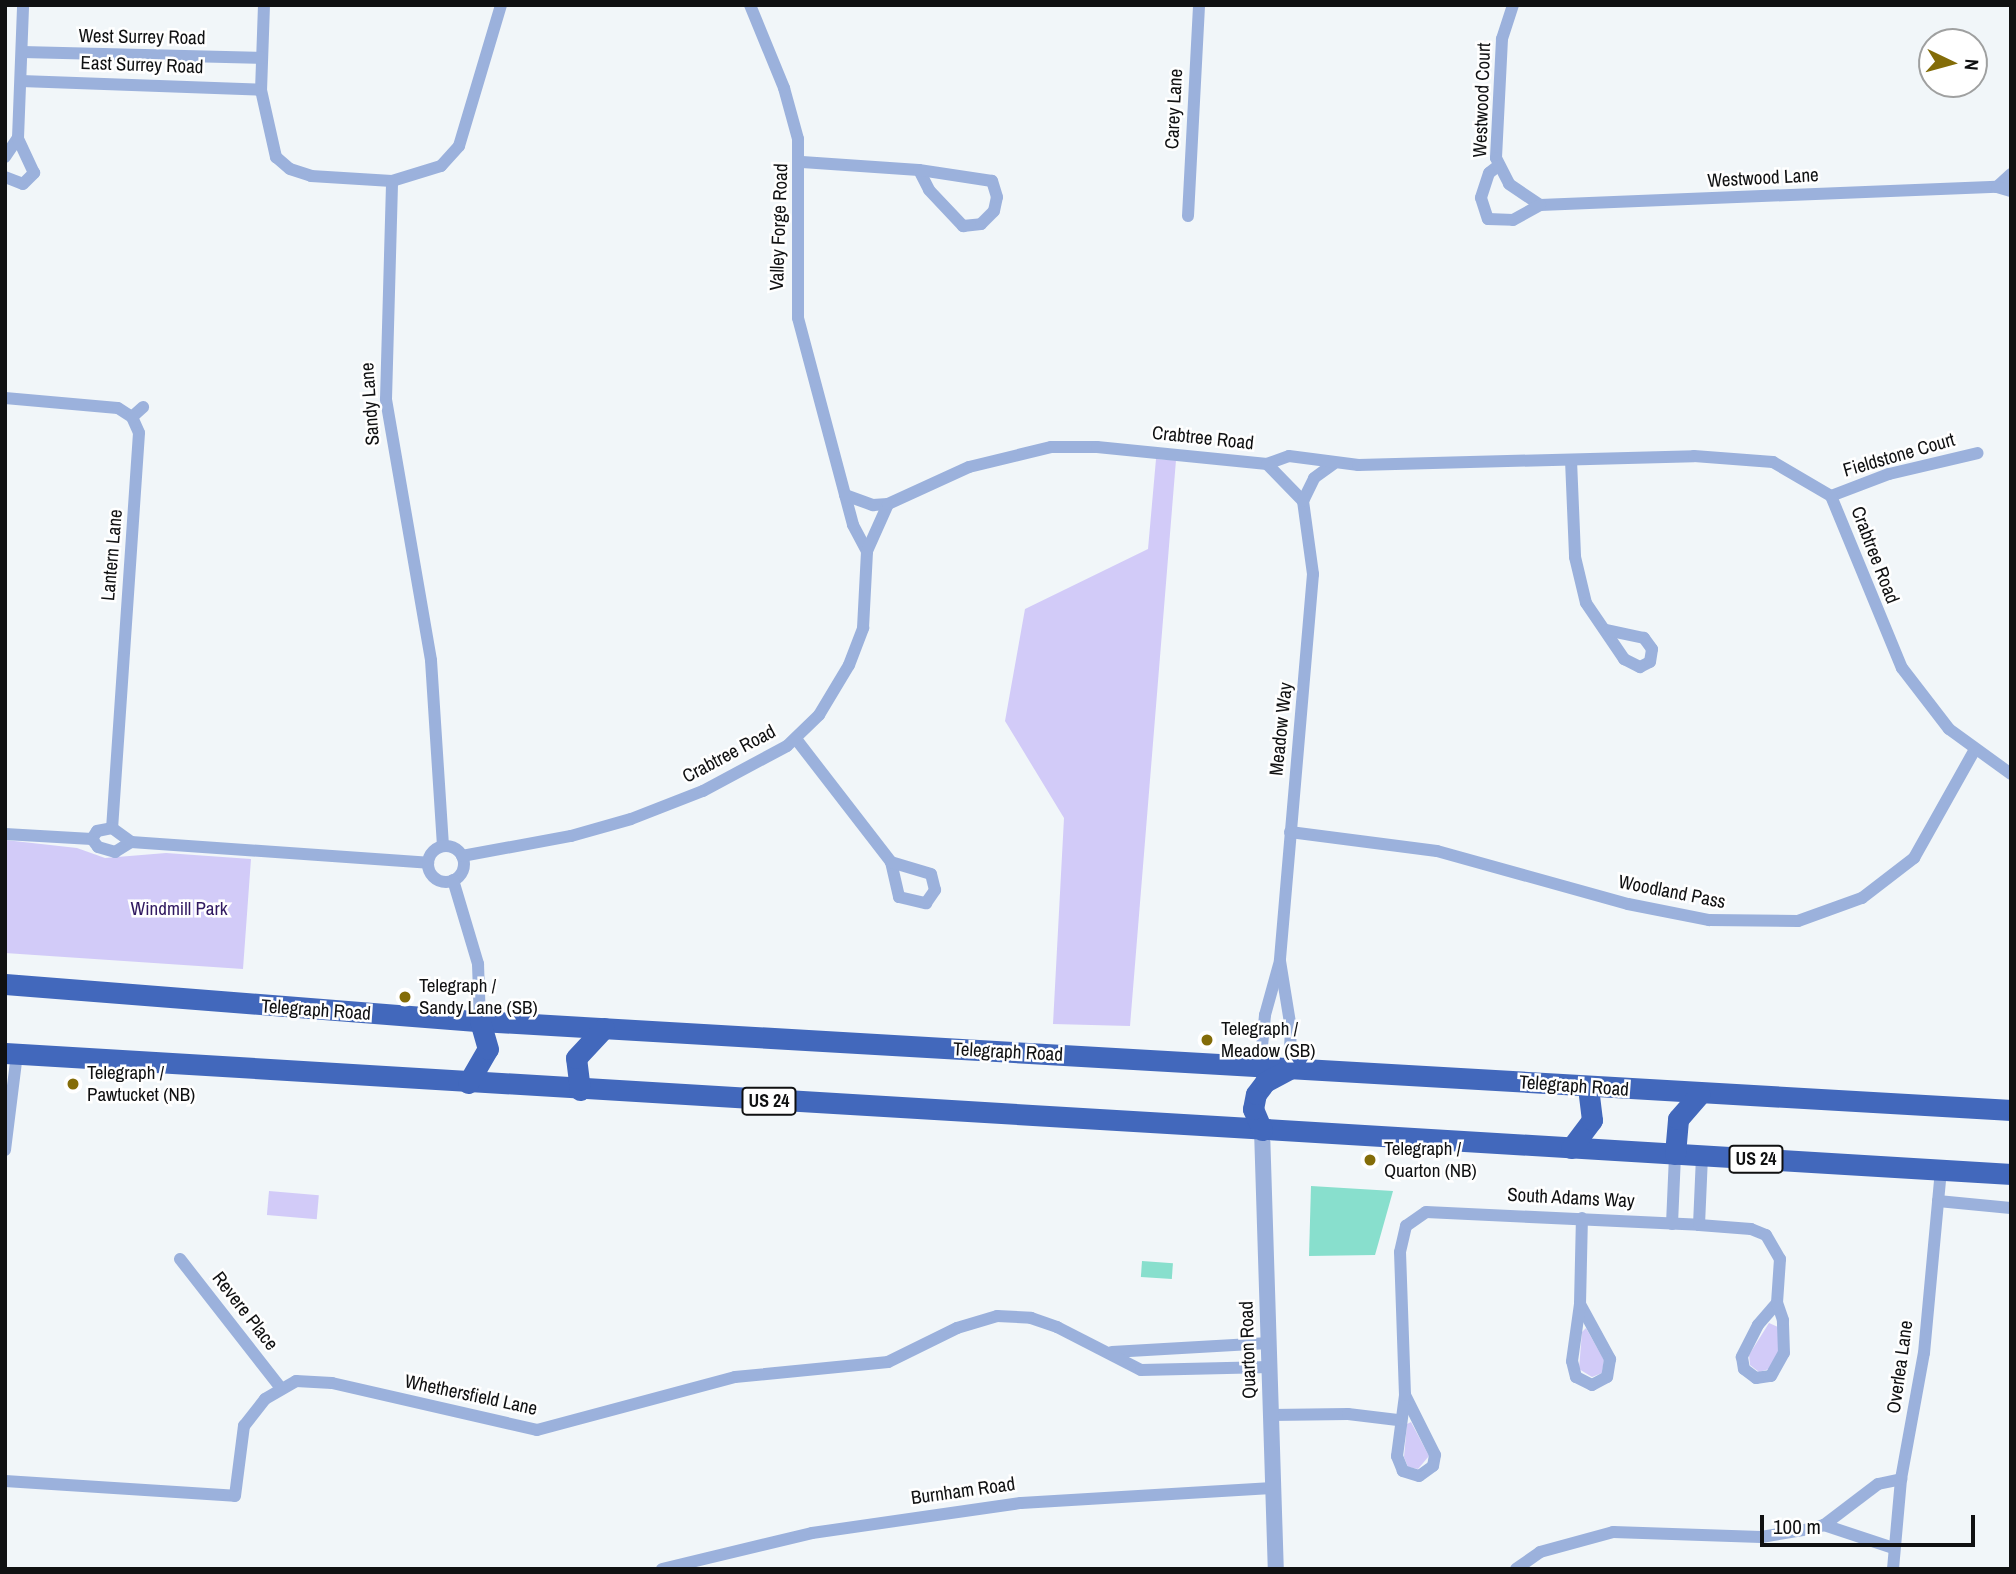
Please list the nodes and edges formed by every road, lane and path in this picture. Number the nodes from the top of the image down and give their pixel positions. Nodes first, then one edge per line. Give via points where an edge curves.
1 (23, 5) edge
2 (501, 5) edge
3 (750, 5) edge
4 (1199, 5) edge
5 (1498, 5) edge
6 (1513, 5) edge
7 (268, 9) edge
8 (1506, 21) junction
9 (22, 52) junction
10 (262, 58) junction
11 (21, 81) junction
12 (261, 90) junction
13 (18, 138) junction
14 (5, 158) edge
15 (802, 162) junction
16 (1498, 166) junction
17 (919, 170) junction
18 (2011, 174) edge
19 (5, 177) edge
20 (392, 181) junction
21 (1997, 187) junction
22 (2011, 191) edge
23 (1540, 205) junction
24 (1188, 216) dead end
25 (5, 398) edge
26 (143, 407) dead end
27 (132, 416) junction
28 (1979, 453) dead end
29 (1571, 460) junction
30 (1267, 464) junction
31 (1333, 464) junction
32 (845, 495) junction
33 (1831, 496) junction
34 (1303, 501) junction
35 (888, 504) junction
36 (867, 551) junction
37 (1607, 630) dead end
38 (796, 739) junction
39 (1974, 751) junction
40 (2011, 774) edge
41 (112, 828) junction
42 (1290, 832) junction
43 (5, 834) edge
44 (92, 839) junction
45 (131, 842) junction
46 (443, 846) junction
47 (462, 856) junction
48 (891, 862) dead end
49 (428, 863) junction
50 (453, 880) junction
51 (1280, 961) junction
52 (5, 984) edge
53 (480, 1021) junction
54 (604, 1028) junction
55 (11, 1054) edge
56 (1259, 1067) junction
57 (1289, 1069) junction
58 (468, 1083) junction
59 (1588, 1087) junction
60 (580, 1090) junction
61 (1700, 1094) junction
62 (2011, 1111) edge
63 (1262, 1130) junction
64 (1571, 1148) junction
65 (5, 1150) edge
66 (1675, 1154) junction
67 (1702, 1156) junction
68 (1941, 1170) junction
69 (2011, 1174) edge
70 (1938, 1201) junction
71 (2011, 1208) edge
72 (1582, 1218) junction
73 (1672, 1224) junction
74 (1699, 1225) junction
75 (180, 1258) dead end
76 (1777, 1303) junction
77 (1580, 1304) junction
78 (1269, 1343) junction
79 (1112, 1352) junction
80 (1270, 1367) junction
81 (280, 1387) junction
82 (1405, 1395) junction
83 (1271, 1415) junction
84 (1398, 1420) junction
85 (1901, 1479) junction
86 (6, 1482) edge
87 (1274, 1488) junction
88 (1824, 1525) junction
89 (1893, 1548) junction
90 (662, 1569) edge
91 (1276, 1569) edge
92 (1517, 1569) edge
93 (1893, 1569) edge

1 - 9 street
2 - 20 street via 459,146 441,166 426,174
3 - 15 street, Valley Forge Road via 784,88
4 - 24 street, Carey Lane
5 - 8 street
6 - 8 street, Westwood Court
7 - 10 street
8 - 16 street, Westwood Court
9 - 10 street, West Surrey Road
9 - 11 street
10 - 12 street
11 - 12 street, East Surrey Road
11 - 13 street
12 - 20 street via 276,158 290,169 311,176
13 - 14 street
13 - 19 street via 34,173 23,184
15 - 17 street
15 - 32 street, Valley Forge Road via 795,269 798,318
16 - 23 street, Westwood Court via 1516,191
16 - 23 street via 1489,173 1481,198 1488,219 1513,220
17 - 17 street via 992,181 998,197 994,211 981,224 957,223
18 - 21 street
20 - 46 street, Sandy Lane via 386,399 431,660
21 - 22 street, Westwood Lane
21 - 23 street, Westwood Lane
25 - 27 street via 100,404
26 - 27 street
27 - 41 street, Lantern Lane via 139,443
28 - 33 street, Fieldstone Court via 1889,474
29 - 31 street, Crabtree Road
29 - 33 street, Crabtree Road via 1754,458 1792,470
29 - 37 street via 1577,569 1586,603
30 - 31 street, Crabtree Road via 1289,456
30 - 34 street
30 - 35 street, Crabtree Road via 1097,447 1051,447 969,467
31 - 34 street via 1314,478
32 - 35 street via 873,505
32 - 36 street, Valley Forge Road
33 - 39 street, Crabtree Road via 1902,668 1949,729
34 - 42 street, Meadow Way via 1312,550 1313,597
35 - 36 street, Crabtree Road
36 - 38 street, Crabtree Road via 868,588 858,646 831,698
38 - 47 street, Crabtree Road via 711,786 631,819 571,836
38 - 48 street
39 - 40 street, Crabtree Road
39 - 42 street, Woodland Pass via 1914,858 1862,898 1798,921 1748,924 1677,915 1437,851
41 - 44 street via 97,831
41 - 45 street
42 - 51 street, Meadow Way
43 - 44 street
44 - 45 street via 102,850 115,852
45 - 49 street
46 - 47 street
46 - 49 street via 433,852
47 - 50 street via 463,870
49 - 50 street via 436,878
50 - 53 street via 478,964
51 - 56 street, Meadow Way via 1265,1015
51 - 57 street, Meadow Way via 1291,1029
52 - 53 highway, Telegraph Road
53 - 54 highway, Telegraph Road
53 - 58 highway via 488,1049
54 - 56 highway, Telegraph Road
54 - 60 highway via 585,1043 576,1058
55 - 58 highway, US 24
55 - 65 street
56 - 57 highway, Telegraph Road
57 - 59 highway, Telegraph Road
57 - 63 highway via 1265,1082 1256,1094 1253,1109
58 - 60 highway, US 24
59 - 61 highway, Telegraph Road
59 - 64 highway via 1592,1119
60 - 63 highway, US 24
61 - 62 highway, Telegraph Road
61 - 66 highway via 1678,1119
63 - 64 highway, US 24
63 - 78 street, Quarton Road
64 - 66 highway, US 24
66 - 67 highway, US 24
66 - 73 street
67 - 68 highway, US 24
67 - 74 street
68 - 69 highway, US 24
68 - 70 street, Overlea Lane
70 - 71 street
70 - 85 street, Overlea Lane via 1924,1353
72 - 73 street, South Adams Way
72 - 77 street
72 - 82 street, South Adams Way via 1438,1210 1414,1218 1406,1226 1400,1252
73 - 74 street, South Adams Way
74 - 76 street, South Adams Way via 1751,1229 1774,1242 1780,1259
75 - 81 street, Revere Place
76 - 76 street via 1783,1320 1784,1353 1772,1376 1756,1378 1744,1369 1743,1350
77 - 77 street via 1572,1369 1580,1381 1592,1385 1607,1377 1611,1359
78 - 79 street, Whethersfield Lane
78 - 80 street, Quarton Road
79 - 80 street, Whethersfield Lane via 1141,1370
79 - 81 street, Whethersfield Lane via 1031,1318 996,1316 957,1328 888,1362 735,1377 537,1430 332,1383 296,1381
80 - 83 street, Quarton Road
81 - 86 street via 244,1426 235,1496
82 - 84 street, South Adams Way
82 - 84 street, South Adams Way via 1435,1455 1427,1474 1411,1476 1398,1465
83 - 84 street via 1349,1414
83 - 87 street, Quarton Road
85 - 88 street via 1878,1484
85 - 89 street, Overlea Lane
87 - 90 street, Burnham Road via 1021,1503 812,1533
87 - 91 street, Quarton Road
88 - 89 street
88 - 92 street via 1760,1537 1613,1532 1551,1547
89 - 93 street, Overlea Lane

